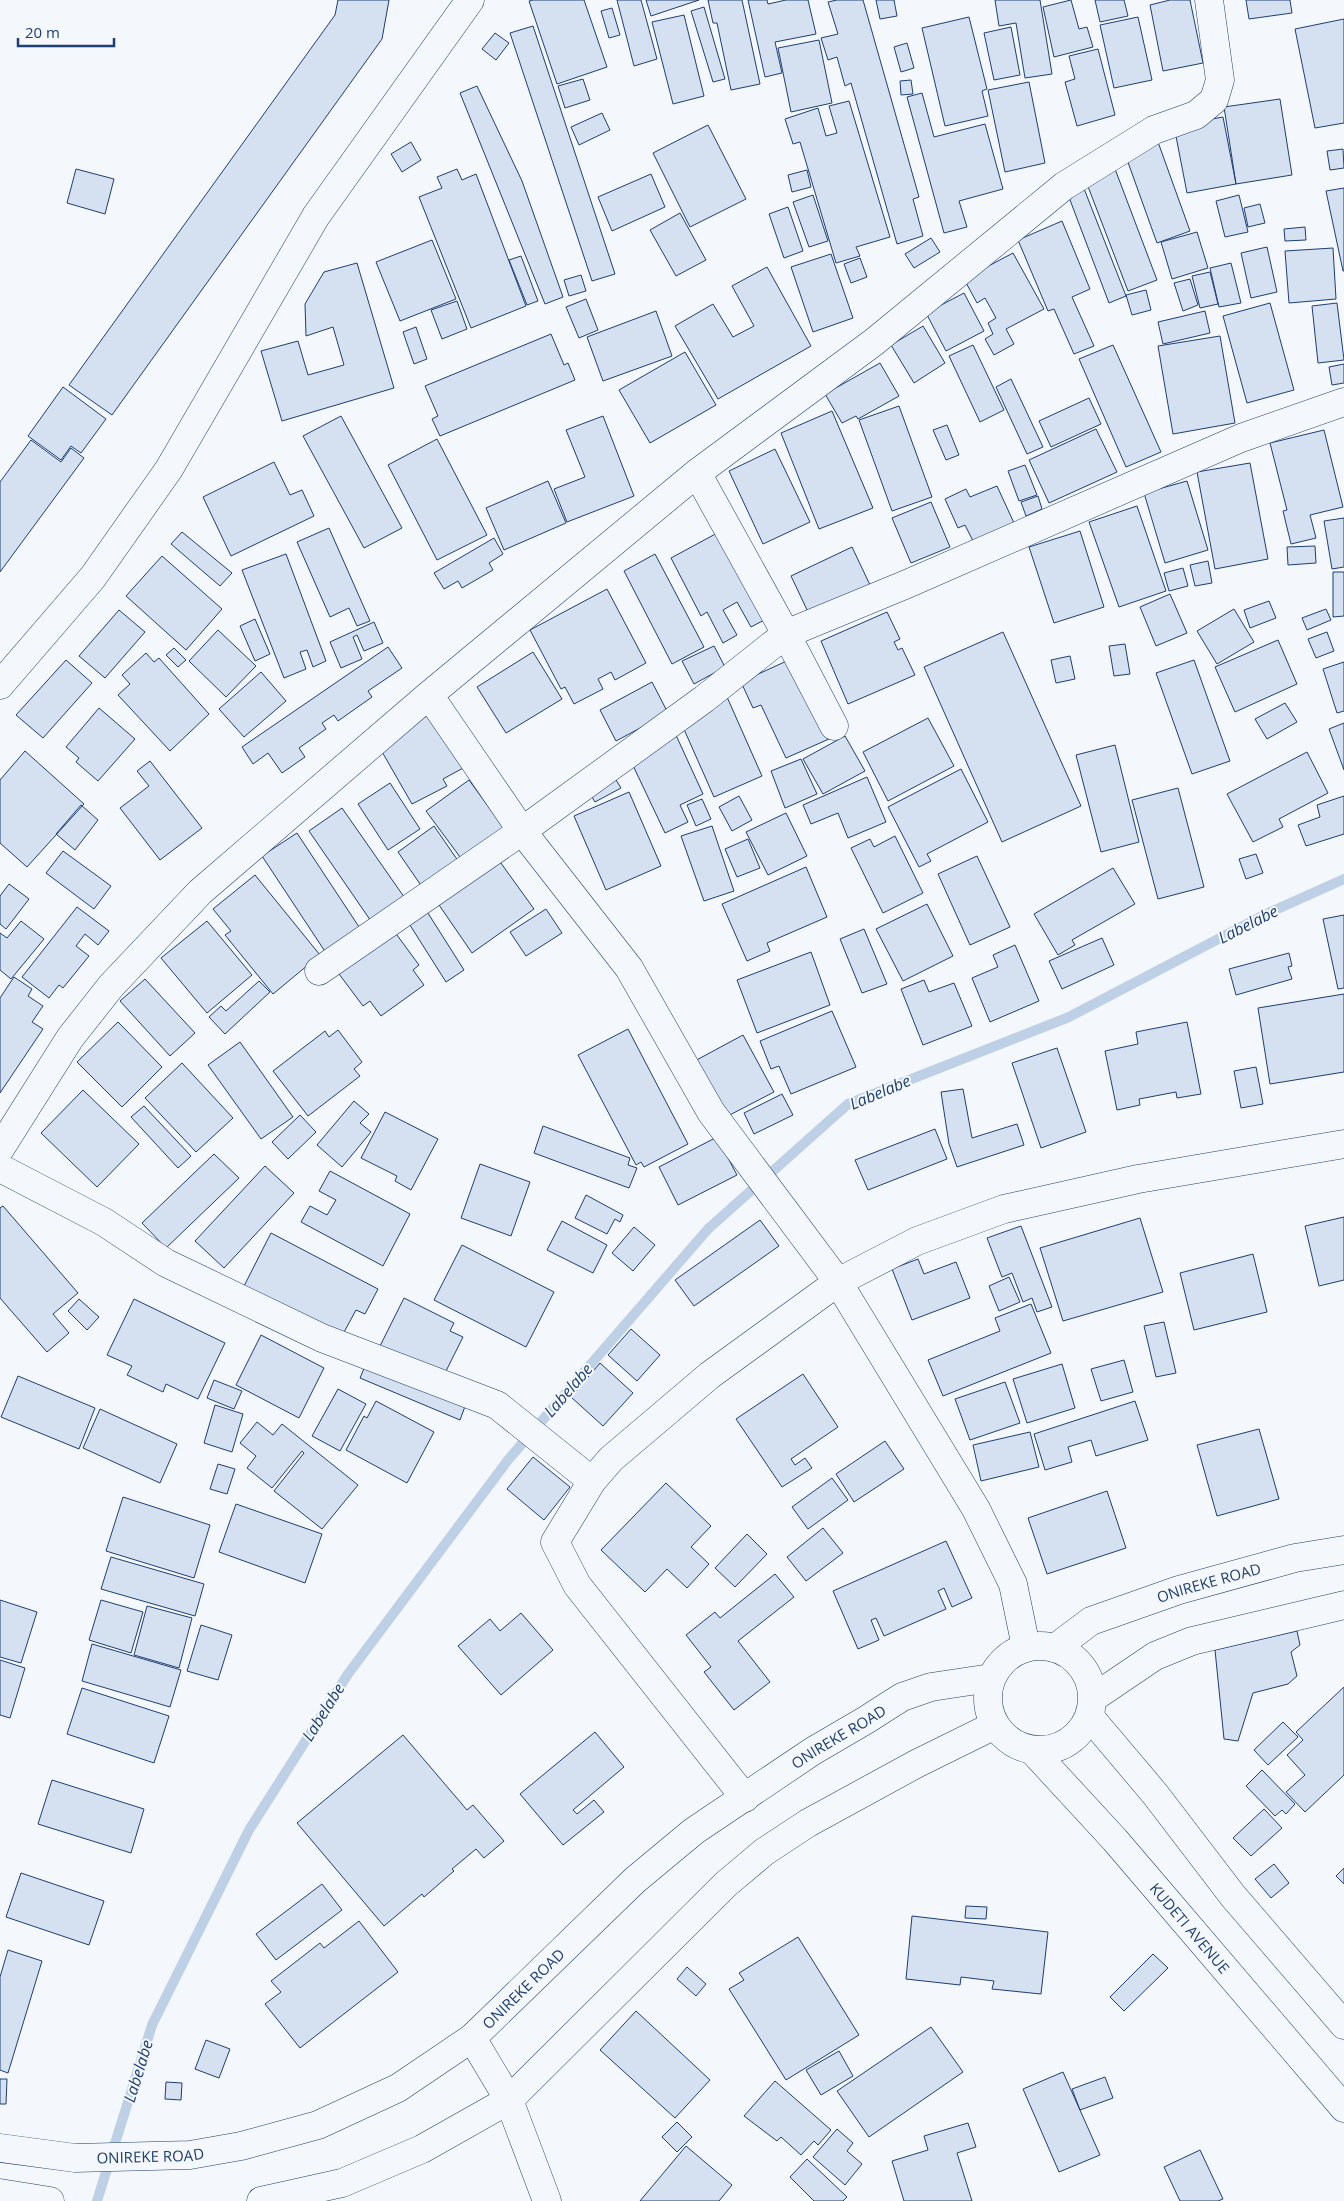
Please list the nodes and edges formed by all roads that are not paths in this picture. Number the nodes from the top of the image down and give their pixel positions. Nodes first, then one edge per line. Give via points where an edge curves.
1 (470, 0) edge
2 (1209, 0) edge
3 (1344, 402) edge
4 (697, 473) junction
5 (786, 634) junction
6 (0, 685) edge
7 (429, 695) junction
8 (834, 726) dead end
9 (522, 830) junction
10 (319, 971) dead end
11 (1344, 1144) edge
12 (0, 1149) edge
13 (0, 1168) edge
14 (838, 1282) junction
15 (592, 1481) junction
16 (1344, 1550) edge
17 (1344, 1605) edge
18 (1026, 1647) junction
19 (1055, 1648) junction
20 (991, 1678) junction
21 (1091, 1708) junction
22 (995, 1725) junction
23 (1032, 1750) junction
24 (745, 1798) junction
25 (1344, 2025) edge
26 (472, 2038) junction
27 (509, 2100) junction
28 (1344, 2108) edge
29 (0, 2148) edge
30 (0, 2194) edge
31 (50, 2201) edge
32 (262, 2201) edge
33 (547, 2201) edge

1 - 6 street via 316,216 169,469 93,576
2 - 4 street via 1220,80 1214,100 1196,116 1154,130 1064,186 874,342
3 - 5 street via 1241,438
4 - 5 street
4 - 7 street
5 - 8 street
5 - 9 street via 704,698
7 - 9 street
7 - 12 street via 200,892 111,986 70,1038
9 - 10 street
9 - 14 street via 629,968 711,1112
11 - 14 street via 1138,1179 1004,1209 917,1241
13 - 15 street via 104,1222 166,1263 322,1338 497,1405
14 - 15 street via 710,1375 612,1458
14 - 18 street via 976,1509 1013,1584
15 - 24 street via 555,1542 577,1584
16 - 19 street, ONIREKE ROAD via 1295,1558 1179,1590 1091,1621
17 - 21 street via 1192,1641 1155,1656
18 - 19 street
18 - 20 street via 1011,1654
19 - 21 street via 1075,1659 1088,1677
20 - 22 street via 989,1710
20 - 24 street, ONIREKE ROAD via 932,1687 902,1696
21 - 23 street via 1081,1732 1067,1743 1050,1749
21 - 25 street via 1234,1896
22 - 23 street via 1011,1742
22 - 27 street via 868,1789 764,1852 726,1884
23 - 28 street, KUDETI AVENUE via 1115,1840
24 - 26 street, ONIREKE ROAD via 694,1831 635,1880
26 - 27 street
26 - 29 street, ONIREKE ROAD via 398,2088 318,2125 241,2146 190,2155 75,2158
27 - 32 street via 422,2149 342,2183
27 - 33 street
30 - 31 street

